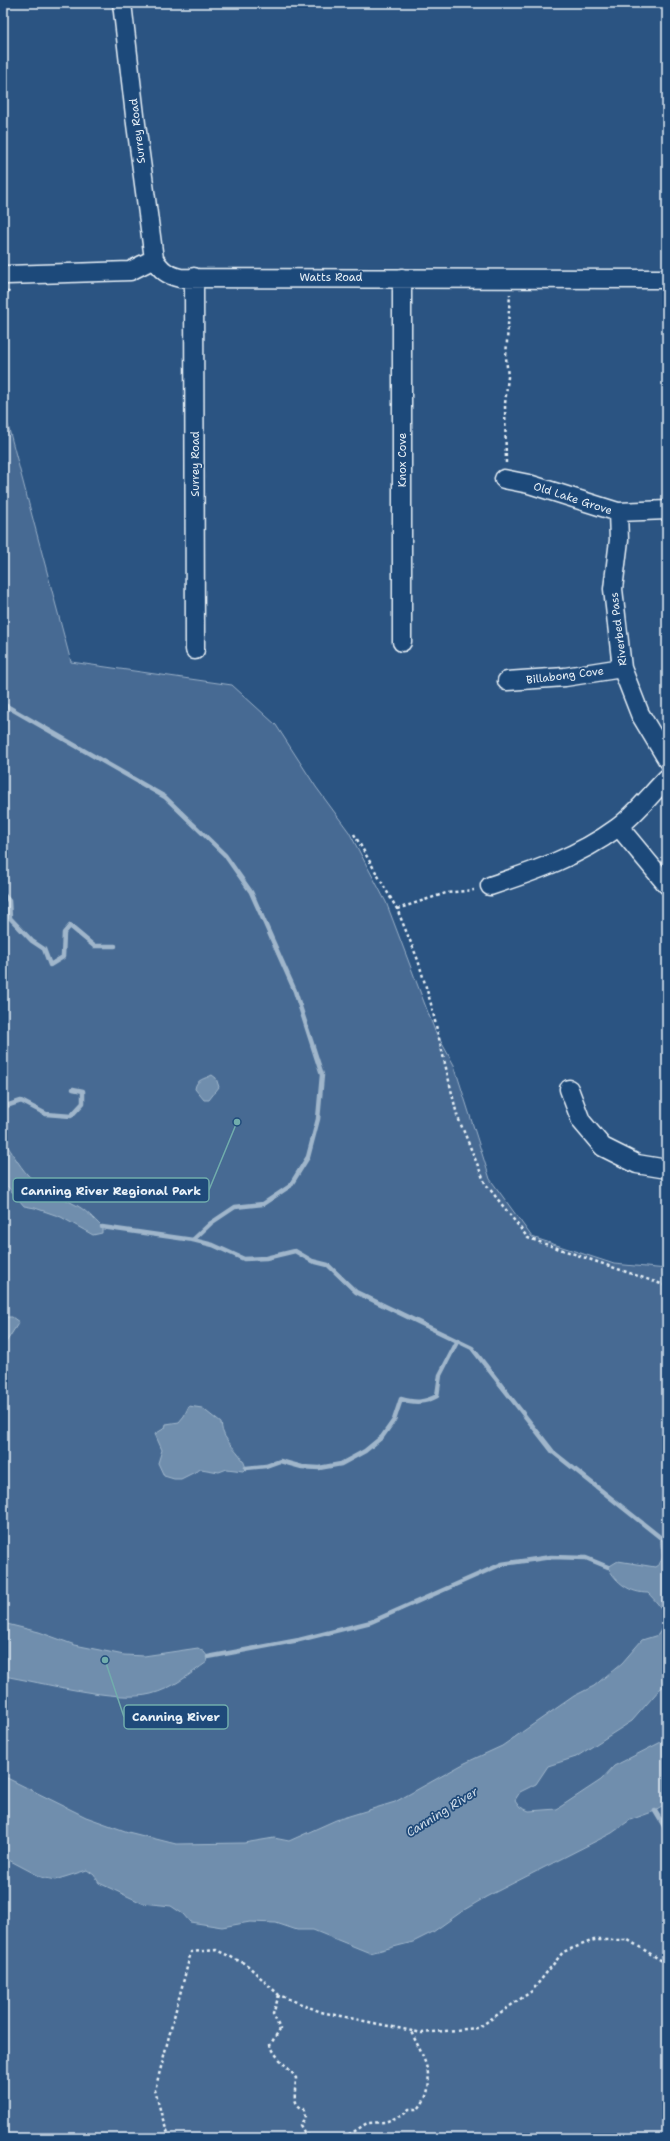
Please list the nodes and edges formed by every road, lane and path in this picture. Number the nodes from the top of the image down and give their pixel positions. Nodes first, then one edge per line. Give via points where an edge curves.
1 (122, 3) edge
2 (154, 259) junction
3 (6, 275) dead end
4 (194, 277) junction
5 (402, 278) junction
6 (510, 278) junction
7 (667, 279) edge
8 (504, 479) joint
9 (667, 510) edge
10 (618, 512) junction
11 (402, 642) dead end
12 (196, 650) dead end
13 (622, 668) junction
14 (507, 681) dead end
15 (667, 759) edge
16 (667, 778) edge
17 (619, 827) junction
18 (354, 834) dead end
19 (490, 886) joint
20 (667, 886) edge
21 (397, 909) junction
22 (569, 1089) dead end
23 (667, 1169) edge
24 (667, 1286) edge
25 (667, 1964) edge
26 (279, 1995) junction
27 (410, 2030) junction
28 (170, 2138) edge
29 (310, 2138) edge
30 (337, 2138) edge

1 - 2 street, Surrey Road
2 - 3 street via 130,271
2 - 4 street, Watts Road via 161,269 170,275
4 - 5 street, Watts Road
4 - 12 street, Surrey Road
5 - 6 street, Watts Road
5 - 11 street, Knox Cove
6 - 7 street, Watts Road
6 - 8 path via 505,404 507,451
8 - 10 street, Old Lake Grove via 529,484
9 - 10 street, Old Lake Grove
10 - 13 street, Riverbed Pass via 619,540 613,589
13 - 14 street, Billabong Cove via 565,677
13 - 15 street, Riverbed Pass via 640,714
16 - 17 street
17 - 19 street via 585,849
17 - 20 street
18 - 21 path
19 - 21 path via 446,894
21 - 24 path via 418,960 431,1004 457,1115 485,1183 528,1238
22 - 23 street via 581,1121 603,1147 637,1164
25 - 27 path via 628,1940 594,1940 563,1952 532,1991 478,2028 422,2033
26 - 27 path via 321,2012
26 - 28 path via 246,1964 216,1950 191,1952 156,2090
26 - 29 path via 273,2014 280,2029 270,2045 277,2059 289,2068 296,2078 294,2098 299,2107 304,2109 306,2118 300,2125
27 - 30 path via 425,2059 430,2076 424,2102 418,2109 409,2109 403,2115 385,2122 367,2123 352,2133

